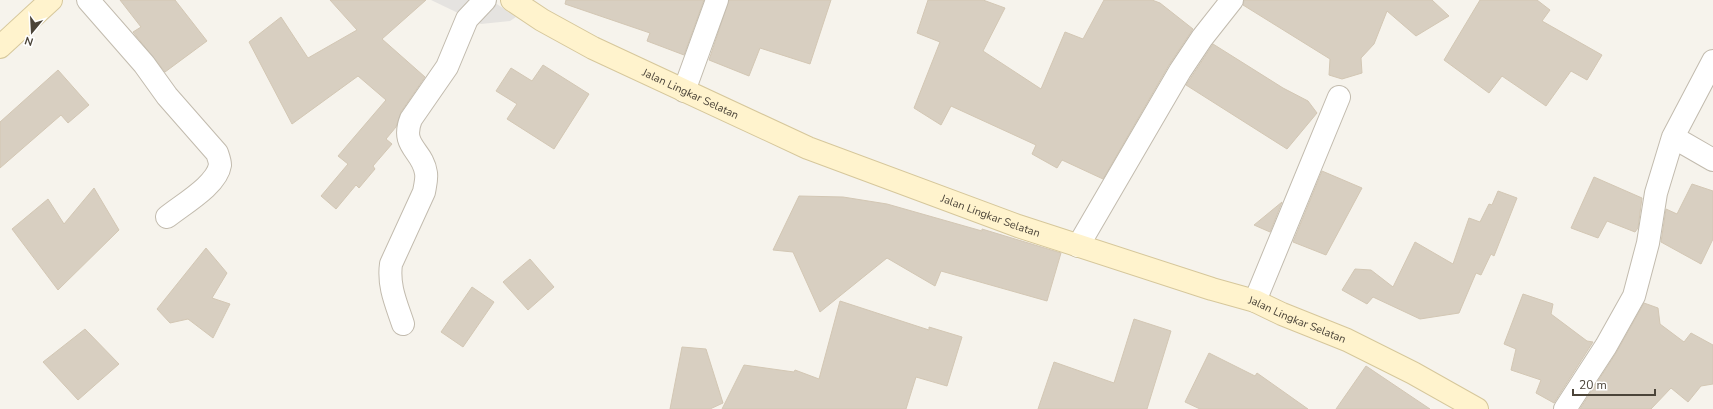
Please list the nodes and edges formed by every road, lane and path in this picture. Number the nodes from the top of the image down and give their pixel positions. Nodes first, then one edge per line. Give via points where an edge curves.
1 (51, 0) edge
2 (88, 0) edge
3 (485, 0) edge
4 (512, 0) edge
5 (717, 0) edge
6 (1232, 0) edge
7 (0, 48) edge
8 (1713, 61) edge
9 (684, 91) junction
10 (1339, 98) dead end
11 (1673, 137) junction
12 (1713, 160) edge
13 (167, 217) dead end
14 (1078, 246) junction
15 (1255, 301) junction
16 (403, 324) dead end
17 (1477, 409) edge
18 (1565, 409) edge

1 - 7 street
2 - 13 street via 217,153 220,163 212,182
3 - 16 street via 467,19 447,67 408,127 410,145 426,172 426,183 391,264 389,276
4 - 9 street, Jalan Lingkar Selatan via 593,48
5 - 9 street
6 - 14 street via 1180,70
8 - 11 street
9 - 14 street, Jalan Lingkar Selatan via 808,148
10 - 15 street
11 - 12 street
11 - 18 street via 1656,193 1648,243 1634,296 1606,346
14 - 15 street, Jalan Lingkar Selatan
15 - 17 street, Jalan Lingkar Selatan via 1347,340

